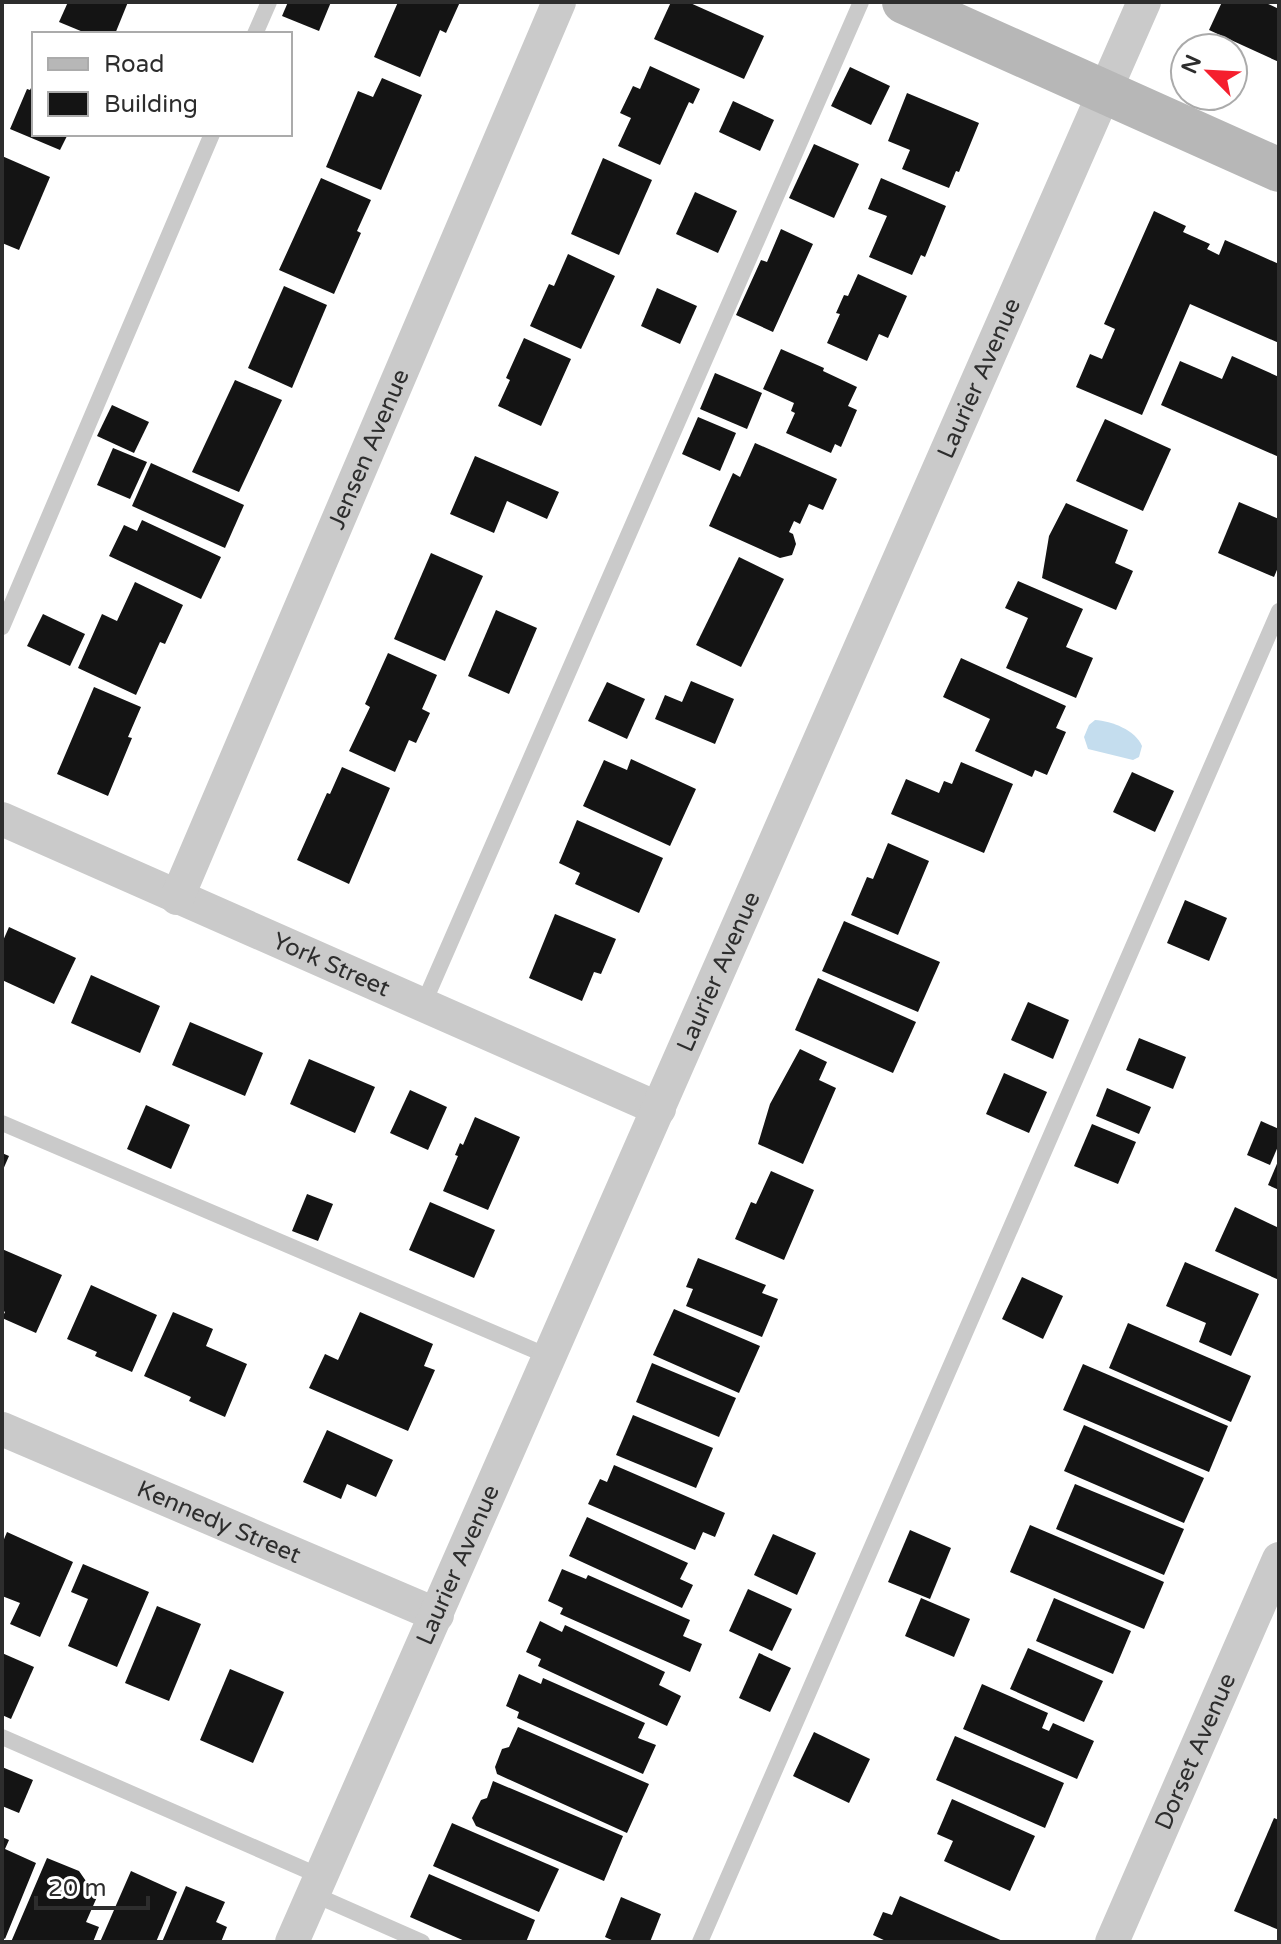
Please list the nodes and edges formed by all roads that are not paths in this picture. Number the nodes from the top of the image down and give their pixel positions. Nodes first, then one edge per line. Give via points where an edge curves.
1 (269, 2) edge
2 (559, 2) edge
3 (861, 2) edge
4 (904, 2) edge
5 (1144, 2) edge
6 (256, 32) edge
7 (1104, 92) junction
8 (211, 136) edge
9 (1279, 170) edge
10 (1279, 611) edge
11 (2, 627) edge
12 (2, 819) edge
13 (177, 898) junction
14 (423, 1005) junction
15 (659, 1109) junction
16 (2, 1123) edge
17 (550, 1357) junction
18 (2, 1429) edge
19 (1279, 1559) edge
20 (437, 1615) junction
21 (2, 1737) edge
22 (318, 1886) junction
23 (292, 1942) edge
24 (422, 1942) edge
25 (700, 1942) edge
26 (1112, 1942) edge

1 - 6 lane
2 - 13 street, Jensen Avenue
3 - 14 lane
4 - 7 street
5 - 7 street, Laurier Avenue
7 - 9 street
7 - 15 street, Laurier Avenue
8 - 11 lane
10 - 25 lane
12 - 13 street, York Street
13 - 14 street, York Street
14 - 15 street, York Street
15 - 17 street, Laurier Avenue
16 - 17 lane
17 - 20 street, Laurier Avenue
18 - 20 street, Kennedy Street
19 - 26 street, Dorset Avenue
20 - 22 street, Laurier Avenue
21 - 22 lane
22 - 23 street, Laurier Avenue
22 - 24 lane

